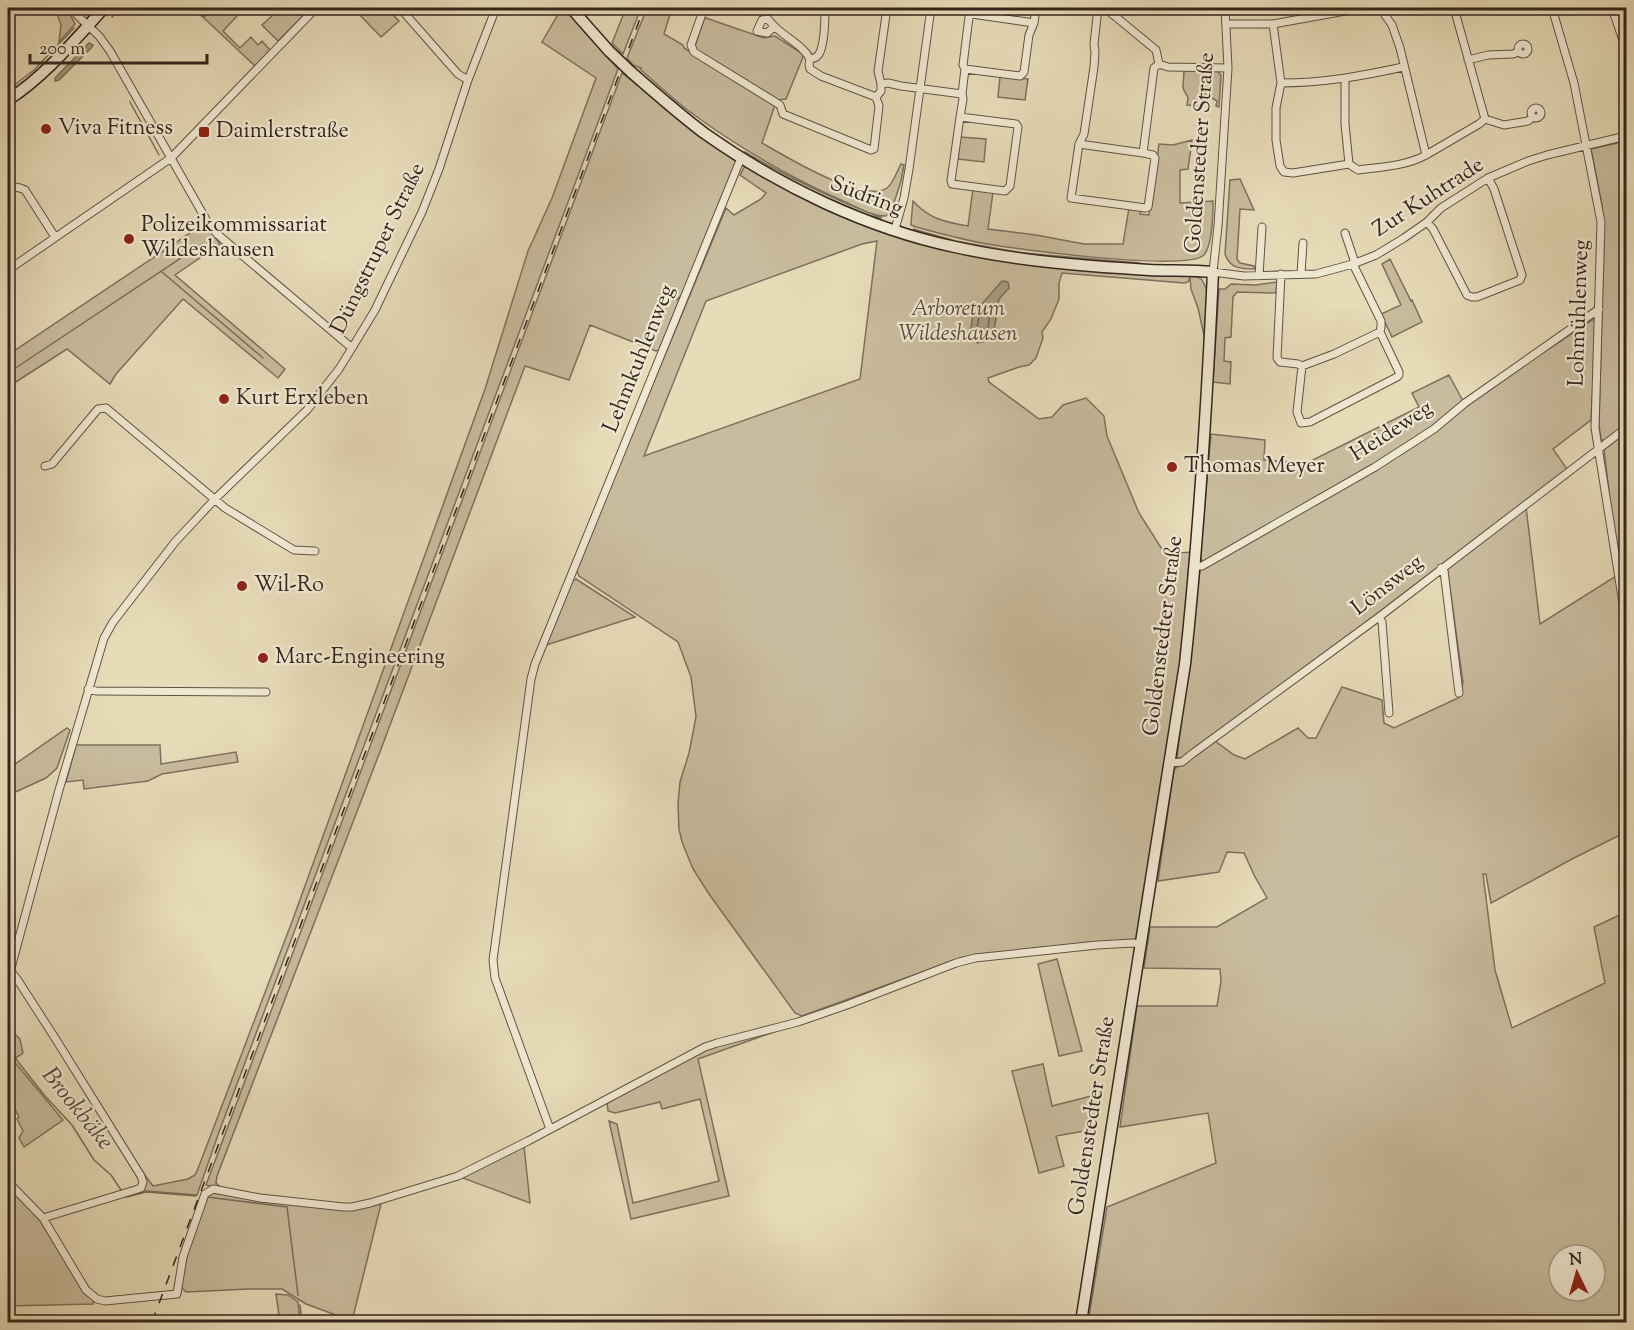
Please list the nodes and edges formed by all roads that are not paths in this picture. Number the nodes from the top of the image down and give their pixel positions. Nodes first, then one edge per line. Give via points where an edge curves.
1 (72, 8) edge
2 (104, 8) edge
3 (316, 8) edge
4 (400, 8) edge
5 (496, 8) edge
6 (571, 8) edge
7 (704, 8) edge
8 (825, 8) edge
9 (887, 8) edge
10 (931, 8) edge
11 (1036, 8) edge
12 (1098, 8) edge
13 (1105, 8) edge
14 (1225, 8) edge
15 (1362, 8) edge
16 (1380, 8) edge
17 (1454, 8) edge
18 (1552, 8) edge
19 (1612, 8) edge
20 (1034, 23) junction
21 (1226, 24) junction
22 (1273, 24) junction
23 (89, 25) junction
24 (774, 27) dead end
25 (1518, 52) dead end
26 (1626, 57) edge
27 (810, 59) junction
28 (1468, 60) junction
29 (1159, 64) junction
30 (1403, 67) junction
31 (1228, 68) junction
32 (965, 69) junction
33 (468, 80) junction
34 (1345, 80) junction
35 (1281, 83) junction
36 (881, 84) junction
37 (919, 88) junction
38 (962, 94) junction
39 (876, 97) junction
40 (8, 100) edge
41 (960, 117) junction
42 (1533, 117) dead end
43 (1485, 119) junction
44 (1626, 136) edge
45 (1079, 144) junction
46 (1585, 146) junction
47 (1143, 153) junction
48 (1426, 155) junction
49 (741, 158) junction
50 (171, 159) junction
51 (1349, 164) junction
52 (1488, 178) junction
53 (15, 187) dead end
54 (1427, 222) junction
55 (1262, 227) dead end
56 (895, 229) junction
57 (1345, 233) dead end
58 (55, 237) junction
59 (1303, 243) dead end
60 (1354, 264) junction
61 (8, 270) edge
62 (1213, 272) junction
63 (1281, 274) junction
64 (1302, 274) junction
65 (1259, 276) junction
66 (1599, 309) junction
67 (1380, 332) junction
68 (352, 348) junction
69 (1302, 366) junction
70 (1626, 429) edge
71 (1600, 448) junction
72 (45, 466) dead end
73 (215, 499) junction
74 (315, 551) dead end
75 (1194, 566) junction
76 (1441, 568) junction
77 (1379, 617) junction
78 (1626, 622) edge
79 (88, 689) junction
80 (266, 692) dead end
81 (1459, 693) dead end
82 (1389, 713) dead end
83 (1168, 764) junction
84 (1140, 944) junction
85 (8, 969) edge
86 (8, 979) edge
87 (550, 1129) junction
88 (8, 1182) edge
89 (43, 1218) junction
90 (1081, 1323) edge

1 - 23 street
2 - 23 main road
3 - 50 street
4 - 33 street via 458,74
5 - 33 street, Düngstruper Straße
6 - 49 main road, Südring, bridge via 631,72 683,117
7 - 39 street via 691,45 694,52 780,105 783,114 871,150 879,106
8 - 27 street via 820,52
9 - 36 street via 878,71
10 - 37 street
11 - 20 street
12 - 45 street via 1094,66 1084,134
13 - 29 street via 1156,50
14 - 21 street, Goldenstedter Straße
15 - 22 street
16 - 30 street via 1392,25
17 - 28 street
18 - 46 street, Lohmühlenweg via 1574,83
19 - 26 street
20 - 32 street via 1020,76
20 - 32 street via 972,15
21 - 22 street
21 - 31 street, Goldenstedter Straße
22 - 35 street
23 - 40 main road via 47,69
23 - 50 street via 110,51
24 - 27 street
25 - 28 street
27 - 39 street via 810,69 821,76
28 - 43 street
29 - 31 street
29 - 47 street via 1154,68
30 - 34 street
30 - 48 street
31 - 62 street, Goldenstedter Straße
32 - 38 street
33 - 68 street, Düngstruper Straße via 422,212 375,310
34 - 35 street
34 - 51 street via 1344,124
35 - 51 street via 1276,140 1284,172 1293,174
36 - 37 street
36 - 39 street
37 - 38 street
37 - 56 street via 909,169
38 - 41 street
41 - 41 street via 1018,127 1010,186 1005,191 952,184
42 - 43 street via 1504,125
43 - 48 street
44 - 46 street, Zur Kuhtrade
45 - 47 street
45 - 47 street via 1071,198 1146,208 1155,158
46 - 52 street, Zur Kuhtrade via 1558,151
46 - 66 street, Lohmühlenweg via 1601,222
48 - 51 street via 1358,170
49 - 56 main road, Südring via 818,200
49 - 87 street, Lehmkuhlenweg via 531,679 493,960 495,978
50 - 58 street
50 - 68 street via 217,234
52 - 54 street, Zur Kuhtrade via 1441,208
52 - 54 street via 1522,275 1520,280 1477,297 1467,295
53 - 58 street via 25,190
54 - 60 street, Zur Kuhtrade via 1376,255
55 - 65 street
56 - 62 main road, Südring via 955,247 1034,260
57 - 60 street, Zur Kuhtrade
58 - 61 street
59 - 64 street
60 - 64 street, Zur Kuhtrade
60 - 67 street via 1381,321
62 - 65 street, Zur Kuhtrade
62 - 75 main road, Goldenstedter Straße
63 - 64 street, Zur Kuhtrade
63 - 65 street, Zur Kuhtrade
63 - 69 street via 1277,358
66 - 71 street, Lohmühlenweg via 1595,428
66 - 75 street, Heideweg via 1376,467 1202,566
67 - 69 street
67 - 69 street via 1399,375 1310,422 1301,423 1297,412
68 - 73 street, Düngstruper Straße via 307,410
70 - 71 street, Lönsweg
71 - 76 street, Lönsweg
71 - 78 street, Lohmühlenweg
72 - 73 street via 52,464 98,409 106,408
73 - 74 street via 294,550
73 - 79 street, Düngstruper Straße via 175,542 113,622
75 - 83 main road, Goldenstedter Straße via 1185,664
76 - 77 street, Lönsweg
76 - 81 street
77 - 82 street
77 - 83 street, Lönsweg via 1182,762
79 - 80 street
79 - 85 street, Düngstruper Straße
83 - 84 main road, Goldenstedter Straße
84 - 87 street via 1097,945 956,963 798,1022 705,1047
84 - 90 main road, Goldenstedter Straße
85 - 86 street, Düngstruper Straße
85 - 89 street via 143,1182 141,1188
87 - 89 street via 458,1176 352,1207 209,1191 183,1257 177,1294 97,1299 86,1290
88 - 89 street

